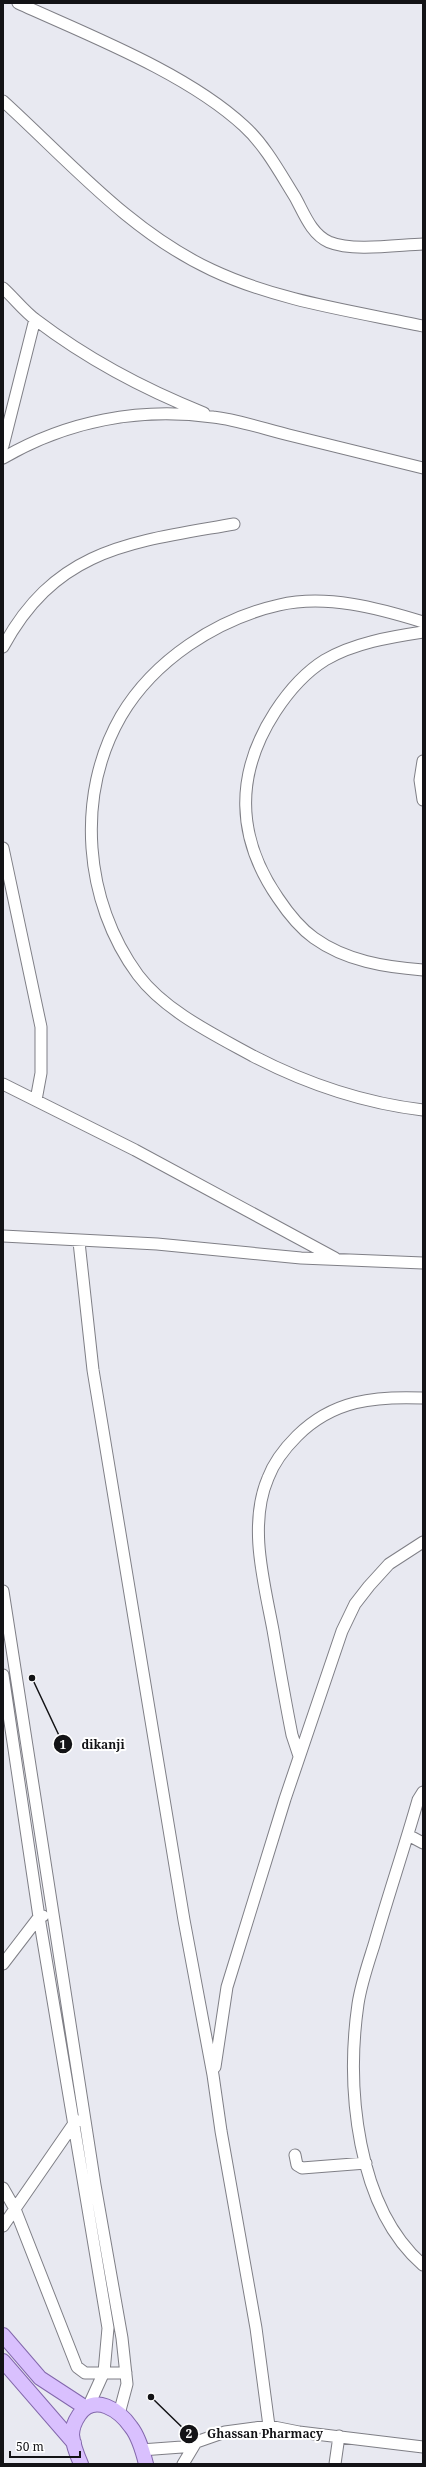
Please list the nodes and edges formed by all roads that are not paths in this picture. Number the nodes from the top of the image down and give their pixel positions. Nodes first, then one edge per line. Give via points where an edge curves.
1 (18, 3) edge
2 (3, 101) edge
3 (423, 244) edge
4 (3, 288) edge
5 (35, 319) junction
6 (423, 326) edge
7 (214, 417) junction
8 (3, 446) edge
9 (3, 458) edge
10 (423, 468) edge
11 (234, 524) dead end
12 (423, 622) edge
13 (423, 632) edge
14 (3, 647) edge
15 (423, 761) edge
16 (423, 800) edge
17 (3, 848) edge
18 (423, 970) edge
19 (3, 1084) edge
20 (36, 1100) junction
21 (423, 1110) edge
22 (3, 1236) edge
23 (79, 1242) junction
24 (338, 1260) junction
25 (423, 1263) edge
26 (423, 1398) edge
27 (423, 1542) edge
28 (3, 1591) edge
29 (3, 1675) edge
30 (9, 1695) edge
31 (299, 1756) junction
32 (423, 1792) edge
33 (408, 1835) junction
34 (423, 1843) edge
35 (52, 1914) junction
36 (39, 1917) junction
37 (3, 1964) edge
38 (214, 2075) junction
39 (80, 2121) junction
40 (294, 2155) dead end
41 (366, 2163) junction
42 (3, 2188) edge
43 (15, 2209) junction
44 (3, 2226) edge
45 (109, 2265) junction
46 (423, 2265) edge
47 (98, 2267) junction
48 (3, 2335) edge
49 (17, 2352) junction
50 (4, 2362) edge
51 (104, 2372) junction
52 (126, 2373) junction
53 (87, 2406) junction
54 (119, 2414) junction
55 (269, 2426) junction
56 (339, 2436) junction
57 (74, 2443) junction
58 (195, 2444) junction
59 (423, 2447) edge
60 (142, 2450) junction
61 (81, 2464) edge
62 (146, 2464) edge
63 (183, 2464) edge
64 (335, 2464) edge

1 - 3 street via 162,71 233,117 261,145 307,220 329,242 354,246
2 - 6 street via 138,225 211,270 264,290
4 - 5 street
5 - 7 street via 84,352 129,377 174,401
5 - 8 street
7 - 9 street via 148,414 100,420 47,436
7 - 10 street
11 - 14 street via 129,544 84,561 46,589 28,608
12 - 21 street via 348,604 302,602 281,604 256,611 210,631 166,663 121,716 105,754 94,802 91,831 95,872 108,919 138,975 159,995 205,1029 298,1077 348,1096 388,1106
13 - 18 street via 350,649 308,673 281,703 258,742 248,773 245,799 250,835 261,870 286,910 304,930 327,946 360,960
15 - 16 street via 420,780
17 - 20 street via 41,1027 41,1073
19 - 20 street
20 - 24 street via 135,1150
22 - 23 street
23 - 24 street via 157,1244 245,1254
23 - 38 street via 93,1370 184,1920
24 - 25 street
26 - 31 street via 379,1398 352,1403 330,1411 312,1421 287,1446 268,1477 259,1519 260,1546 265,1591 292,1735
27 - 31 street via 389,1564 347,1616
28 - 30 street
29 - 30 street
30 - 35 street
30 - 36 street
31 - 38 street via 227,1987
32 - 33 street via 418,1800
33 - 34 street
33 - 41 street via 383,1911 358,2003 354,2076 358,2123
35 - 36 street
35 - 39 street
36 - 37 street
36 - 39 street
38 - 55 street via 220,2131 256,2328
39 - 43 street
39 - 45 street
39 - 47 street
40 - 41 street via 296,2165 302,2168
41 - 46 street via 372,2188 392,2229
42 - 43 street
43 - 44 street
43 - 51 street via 77,2367 86,2373
45 - 47 street
45 - 52 street
47 - 51 street via 108,2328
48 - 49 main road
49 - 50 main road
49 - 53 main road via 40,2378
50 - 57 main road
51 - 52 street
51 - 53 street
52 - 54 street via 127,2384
53 - 54 main road via 104,2405
53 - 57 main road via 73,2428
54 - 60 main road via 132,2428
55 - 56 street
55 - 58 street via 225,2432
56 - 59 street
56 - 64 street
57 - 61 main road
58 - 60 street
58 - 63 street
60 - 62 main road

